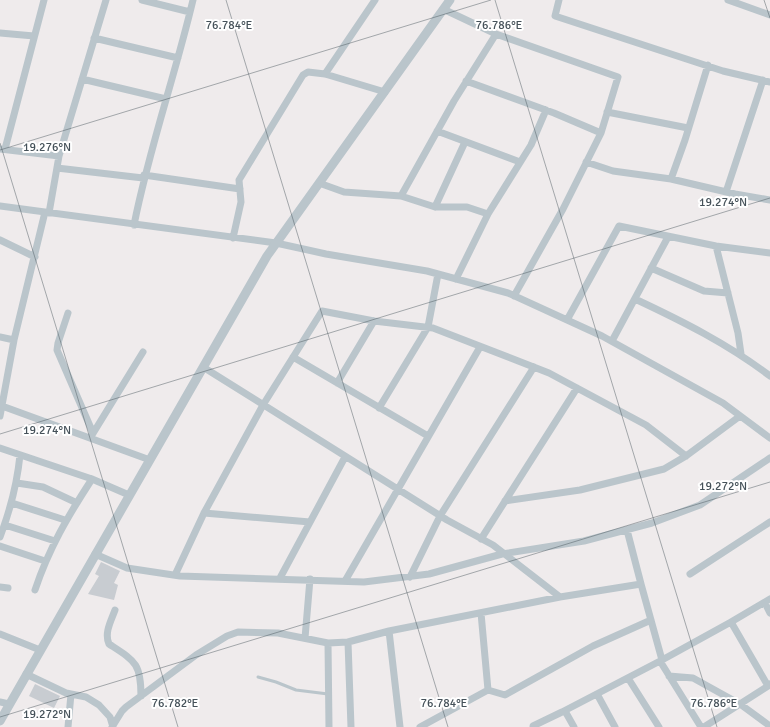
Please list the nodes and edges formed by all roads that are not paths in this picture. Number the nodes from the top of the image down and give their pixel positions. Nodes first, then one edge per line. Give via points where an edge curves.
1 (44, 0) edge
2 (106, 0) edge
3 (142, 0) edge
4 (192, 0) edge
5 (375, 0) edge
6 (450, 0) edge
7 (559, 0) edge
8 (728, 0) edge
9 (444, 9) junction
10 (190, 12) junction
11 (770, 15) edge
12 (0, 33) edge
13 (496, 34) junction
14 (34, 36) junction
15 (94, 38) junction
16 (178, 58) junction
17 (708, 66) junction
18 (325, 74) junction
19 (82, 79) junction
20 (466, 81) junction
21 (766, 81) edge
22 (384, 92) junction
23 (166, 99) junction
24 (546, 110) junction
25 (607, 112) junction
26 (688, 128) junction
27 (437, 131) junction
28 (601, 133) junction
29 (465, 142) junction
30 (3, 149) edge
31 (59, 156) junction
32 (520, 162) junction
33 (586, 162) junction
34 (57, 168) junction
35 (144, 176) junction
36 (671, 179) junction
37 (319, 183) junction
38 (240, 189) junction
39 (726, 192) junction
40 (401, 196) junction
41 (770, 200) edge
42 (0, 206) edge
43 (435, 206) junction
44 (47, 213) junction
45 (488, 214) junction
46 (134, 225) junction
47 (668, 237) junction
48 (233, 238) junction
49 (0, 240) edge
50 (276, 243) junction
51 (716, 246) junction
52 (770, 253) edge
53 (34, 257) junction
54 (651, 268) junction
55 (438, 274) junction
56 (456, 279) junction
57 (728, 294) junction
58 (514, 296) junction
59 (635, 299) junction
60 (68, 313) dead end
61 (567, 320) junction
62 (374, 321) junction
63 (428, 327) junction
64 (0, 337) edge
65 (14, 340) junction
66 (612, 342) junction
67 (480, 347) junction
68 (143, 352) dead end
69 (741, 354) junction
70 (293, 357) junction
71 (203, 367) junction
72 (534, 367) junction
73 (770, 376) edge
74 (337, 383) junction
75 (577, 388) junction
76 (263, 405) junction
77 (2, 406) junction
78 (379, 408) junction
79 (0, 416) edge
80 (740, 416) junction
81 (91, 435) junction
82 (428, 436) junction
83 (770, 438) edge
84 (0, 448) edge
85 (20, 455) junction
86 (686, 456) junction
87 (345, 457) junction
88 (770, 458) edge
89 (150, 460) junction
90 (92, 479) junction
91 (17, 483) junction
92 (397, 489) junction
93 (129, 496) junction
94 (504, 501) junction
95 (77, 502) junction
96 (12, 503) junction
97 (204, 513) junction
98 (440, 516) junction
99 (66, 520) junction
100 (310, 522) junction
101 (770, 522) edge
102 (5, 525) junction
103 (628, 530) junction
104 (0, 537) edge
105 (481, 539) junction
106 (55, 541) junction
107 (0, 546) edge
108 (96, 554) junction
109 (502, 554) junction
110 (45, 561) junction
111 (690, 574) dead end
112 (175, 575) junction
113 (410, 576) junction
114 (280, 578) junction
115 (310, 579) junction
116 (346, 581) junction
117 (641, 584) junction
118 (35, 590) dead end
119 (560, 597) junction
120 (767, 601) edge
121 (115, 610) dead end
122 (481, 613) junction
123 (770, 613) edge
124 (651, 620) junction
125 (731, 622) junction
126 (389, 631) junction
127 (0, 634) edge
128 (305, 638) junction
129 (348, 642) junction
130 (328, 643) junction
131 (40, 650) junction
132 (661, 660) junction
133 (26, 674) junction
134 (670, 676) junction
135 (258, 677) dead end
136 (628, 678) junction
137 (769, 685) edge
138 (488, 690) junction
139 (71, 694) junction
140 (328, 694) junction
141 (597, 694) junction
142 (141, 696) junction
143 (5, 703) edge
144 (740, 704) junction
145 (565, 711) junction
146 (0, 721) edge
147 (770, 726) edge
148 (68, 727) edge
149 (112, 727) edge
150 (328, 727) edge
151 (351, 727) edge
152 (400, 727) edge
153 (420, 727) edge
154 (532, 727) edge
155 (574, 727) edge
156 (615, 727) edge
157 (659, 727) edge
158 (702, 727) edge

1 - 14 street
2 - 15 street
3 - 10 street
4 - 10 street
5 - 18 street
6 - 9 street
7 - 17 street via 555,16
8 - 11 street
9 - 13 street
9 - 22 street
10 - 16 street
12 - 14 street
13 - 20 street
13 - 25 street via 618,77
14 - 30 street
15 - 16 street
15 - 19 street
16 - 23 street
17 - 21 street
17 - 26 street
18 - 22 street
18 - 38 street via 308,72 303,75 239,180
19 - 23 street
19 - 31 street
20 - 24 street
20 - 27 street
21 - 39 street
22 - 37 street
23 - 35 street
24 - 28 street
24 - 32 street
25 - 26 street
25 - 28 street
26 - 36 street
27 - 29 street
27 - 40 street
28 - 33 street
29 - 32 street
29 - 43 street
30 - 31 street
31 - 34 street
32 - 45 street
33 - 36 street via 613,171
33 - 58 street
34 - 35 street
34 - 44 street
35 - 38 street
35 - 46 street
36 - 39 street
37 - 40 street via 344,192
37 - 50 street
38 - 48 street via 241,202
39 - 41 street
40 - 43 street
42 - 44 street
43 - 45 street via 467,207
44 - 46 street
44 - 53 street
45 - 56 street
46 - 48 street
47 - 51 street
47 - 54 street
47 - 61 street via 619,226
48 - 50 street
49 - 53 street
50 - 55 street
50 - 71 street
51 - 52 street
51 - 57 street
53 - 65 street
54 - 57 street via 704,291
54 - 59 street
55 - 56 street
55 - 63 street
56 - 58 street
57 - 69 street
58 - 61 street
59 - 66 street
59 - 69 street
60 - 81 street via 58,342 58,357
61 - 66 street
62 - 63 street
62 - 70 street via 322,311
62 - 74 street
63 - 67 street
63 - 78 street
64 - 65 street
65 - 77 street
66 - 80 street via 723,403
67 - 72 street
67 - 82 street
68 - 81 street
69 - 73 street
70 - 74 street
70 - 76 street
71 - 76 street
71 - 89 street
72 - 75 street
72 - 98 street
74 - 78 street
75 - 86 street via 646,425
75 - 94 street
76 - 87 street
76 - 97 street
77 - 79 street
77 - 81 street
78 - 82 street
80 - 83 street
80 - 86 street
81 - 89 street
82 - 92 street
84 - 85 street
85 - 90 street
85 - 91 street
86 - 94 street via 655,472 580,490
87 - 92 street
87 - 100 street
88 - 103 street via 700,505
89 - 93 street
90 - 93 street
90 - 95 street
91 - 95 street via 43,487
91 - 96 street
92 - 98 street
92 - 116 street
93 - 108 street
94 - 105 street
95 - 99 street
96 - 99 street
96 - 102 street
97 - 100 street
97 - 112 street
98 - 105 street
98 - 113 street
99 - 106 street
100 - 114 street
101 - 111 street
102 - 104 street
102 - 106 street
103 - 109 street via 584,541
103 - 117 street
105 - 109 street
106 - 110 street
107 - 110 street
108 - 112 street via 127,568
108 - 131 street
109 - 113 street
109 - 119 street
110 - 118 street
112 - 114 street
113 - 116 street
114 - 115 street
115 - 116 street
115 - 128 street
117 - 119 street
117 - 124 street
119 - 122 street
120 - 123 street
120 - 125 street
121 - 142 street via 107,640 137,666
122 - 126 street
122 - 138 street
124 - 132 street
124 - 138 street via 593,646 505,695
125 - 132 street
125 - 137 street
126 - 129 street
126 - 152 street
127 - 131 street
128 - 130 street
128 - 142 street via 278,633 232,633
129 - 130 street
129 - 151 street
130 - 140 street
131 - 133 street
132 - 134 street
132 - 136 street
133 - 139 street
133 - 143 street
134 - 144 street via 693,678
134 - 158 street
135 - 140 lane via 296,690
136 - 141 street
136 - 157 street
137 - 144 street
138 - 153 street
139 - 148 street
139 - 149 street via 86,697 99,705 110,717
140 - 150 street
141 - 145 street
141 - 156 street
142 - 149 street via 122,711
143 - 146 street
144 - 147 street
144 - 158 street
145 - 154 street
145 - 155 street

